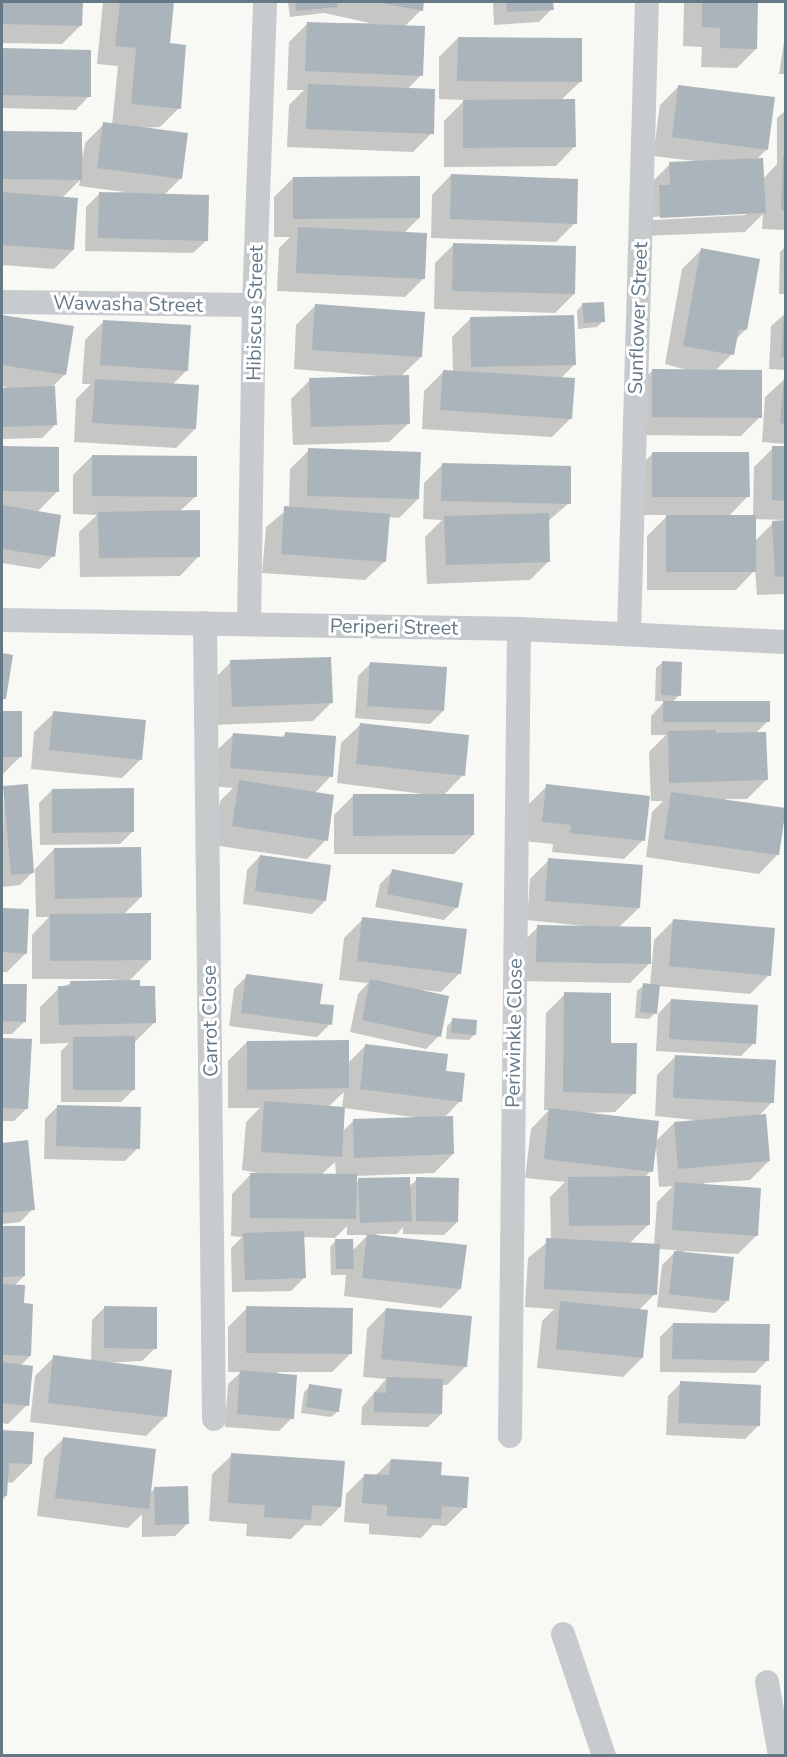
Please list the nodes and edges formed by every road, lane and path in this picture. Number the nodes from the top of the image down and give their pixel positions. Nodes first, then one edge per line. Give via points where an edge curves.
1 (265, 2) edge
2 (647, 2) edge
3 (2, 302) edge
4 (254, 305) junction
5 (2, 620) edge
6 (205, 623) junction
7 (249, 624) junction
8 (519, 629) junction
9 (629, 634) junction
10 (786, 642) edge
11 (214, 1419) dead end
12 (510, 1436) dead end
13 (562, 1634) dead end
14 (767, 1682) dead end
15 (604, 1755) edge
16 (780, 1755) edge

1 - 4 street, Hibiscus Street
2 - 9 street, Sunflower Street
3 - 4 street, Wawasha Street
4 - 7 street, Hibiscus Street
5 - 6 street, Periperi Street
6 - 7 street, Periperi Street
6 - 11 street, Carrot Close
7 - 8 street, Periperi Street
8 - 9 street, Periperi Street
8 - 12 street, Periwinkle Close
9 - 10 street, Periperi Street
13 - 15 street
14 - 16 street

